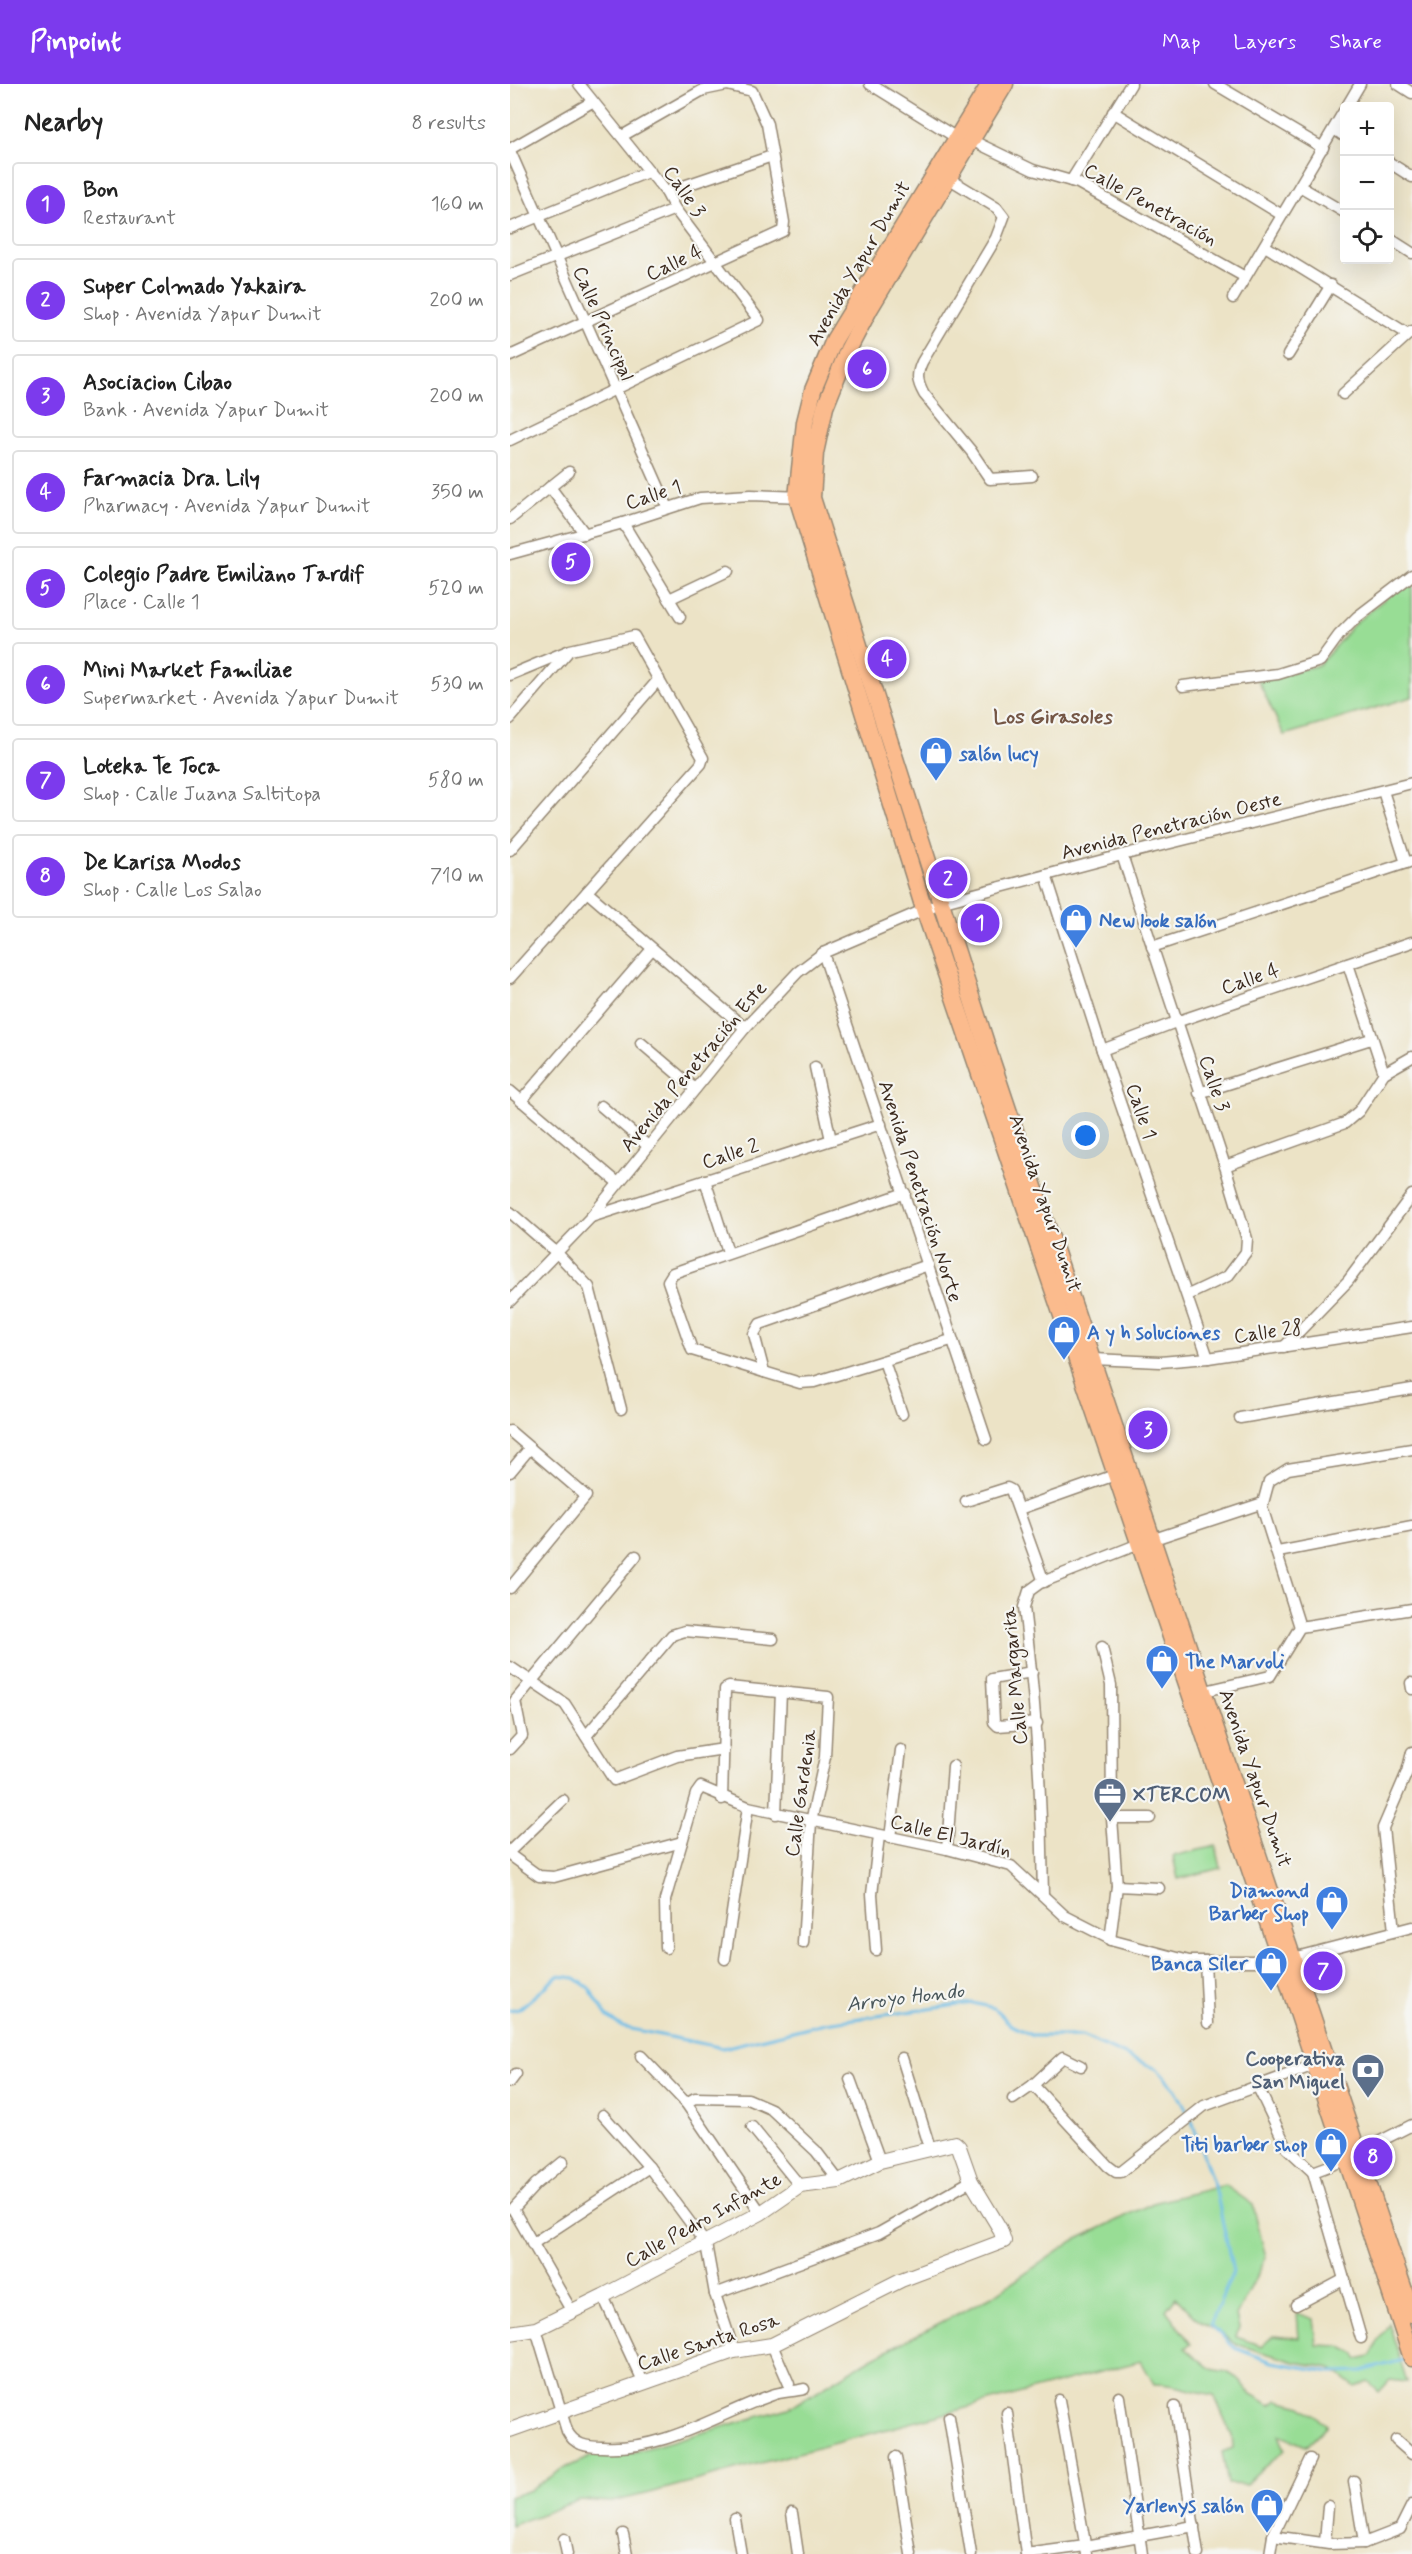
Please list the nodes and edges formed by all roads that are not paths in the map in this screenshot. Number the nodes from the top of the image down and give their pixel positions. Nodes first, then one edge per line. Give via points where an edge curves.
1 (579, 84) edge
2 (870, 84) edge
3 (990, 84) edge
4 (1005, 84) edge
5 (1131, 84) edge
6 (1215, 84) edge
7 (1360, 84) edge
8 (1398, 84) edge
9 (1412, 93) edge
10 (592, 102) junction
11 (1349, 102) edge
12 (1113, 112) junction
13 (1340, 118) edge
14 (1334, 129) junction
15 (1340, 133) edge
16 (622, 136) junction
17 (964, 139) junction
18 (1323, 148) junction
19 (510, 150) edge
20 (772, 156) junction
21 (1394, 166) edge
22 (650, 171) junction
23 (1412, 177) edge
24 (948, 178) junction
25 (1071, 180) junction
26 (1302, 187) junction
27 (666, 192) junction
28 (675, 209) junction
29 (1341, 210) edge
30 (1282, 215) junction
31 (539, 218) junction
32 (510, 228) edge
33 (1394, 243) edge
34 (1265, 246) junction
35 (1412, 253) edge
36 (555, 257) junction
37 (716, 263) junction
38 (510, 275) edge
39 (1245, 277) junction
40 (1331, 285) junction
41 (1233, 298) dead end
42 (585, 324) junction
43 (1410, 333) edge
44 (1288, 355) dead end
45 (510, 356) edge
46 (614, 389) junction
47 (1343, 393) dead end
48 (510, 441) edge
49 (569, 472) dead end
50 (1032, 476) dead end
51 (550, 487) junction
52 (804, 497) junction
53 (668, 508) junction
54 (510, 519) edge
55 (624, 523) junction
56 (585, 534) junction
57 (510, 554) edge
58 (728, 571) dead end
59 (1412, 575) edge
60 (669, 599) junction
61 (681, 617) dead end
62 (570, 650) junction
63 (510, 675) edge
64 (658, 679) junction
65 (1183, 686) dead end
66 (510, 719) edge
67 (1412, 783) edge
68 (1383, 791) junction
69 (510, 850) edge
70 (1122, 855) junction
71 (1409, 862) edge
72 (1046, 875) junction
73 (587, 892) junction
74 (932, 906) junction
75 (1412, 942) edge
76 (1152, 947) junction
77 (652, 949) junction
78 (823, 953) junction
79 (1348, 964) junction
80 (510, 978) edge
81 (1176, 1022) junction
82 (745, 1028) junction
83 (1371, 1039) junction
84 (641, 1043) dead end
85 (1102, 1050) junction
86 (1412, 1057) edge
87 (815, 1067) dead end
88 (1384, 1073) junction
89 (695, 1089) junction
90 (510, 1091) edge
91 (1199, 1094) junction
92 (521, 1101) junction
93 (601, 1106) dead end
94 (881, 1124) junction
95 (831, 1140) junction
96 (648, 1146) junction
97 (1226, 1166) junction
98 (705, 1180) junction
99 (618, 1183) junction
100 (905, 1193) junction
101 (1412, 1195) edge
102 (510, 1212) edge
103 (591, 1217) junction
104 (728, 1252) junction
105 (557, 1253) junction
106 (927, 1265) junction
107 (1188, 1295) junction
108 (510, 1301) edge
109 (1412, 1327) edge
110 (951, 1340) junction
111 (1284, 1347) junction
112 (1208, 1358) junction
113 (1093, 1359) junction
114 (884, 1361) junction
115 (764, 1372) junction
116 (1412, 1389) edge
117 (621, 1409) dead end
118 (902, 1414) dead end
119 (1240, 1418) dead end
120 (510, 1431) edge
121 (986, 1439) dead end
122 (530, 1448) junction
123 (1412, 1449) edge
124 (510, 1472) edge
125 (1115, 1475) junction
126 (966, 1500) dead end
127 (1263, 1503) junction
128 (1019, 1509) junction
129 (1412, 1526) edge
130 (1147, 1541) junction
131 (1278, 1552) junction
132 (636, 1556) dead end
133 (1044, 1582) junction
134 (510, 1588) edge
135 (1412, 1609) edge
136 (1300, 1627) junction
137 (773, 1639) dead end
138 (1102, 1647) dead end
139 (510, 1667) edge
140 (1032, 1672) junction
141 (530, 1682) junction
142 (1205, 1691) junction
143 (781, 1692) junction
144 (1037, 1723) junction
145 (586, 1736) junction
146 (510, 1749) edge
147 (724, 1749) junction
148 (901, 1749) dead end
149 (1412, 1752) edge
150 (953, 1766) dead end
151 (722, 1799) junction
152 (563, 1800) dead end
153 (748, 1807) junction
154 (776, 1814) junction
155 (1112, 1818) junction
156 (1150, 1818) dead end
157 (811, 1822) junction
158 (884, 1837) junction
159 (682, 1842) junction
160 (947, 1849) junction
161 (510, 1853) edge
162 (1117, 1886) junction
163 (1159, 1888) dead end
164 (1043, 1895) junction
165 (1412, 1927) edge
166 (1394, 1931) junction
167 (1110, 1940) junction
168 (803, 1942) dead end
169 (666, 1948) dead end
170 (876, 1950) dead end
171 (725, 1959) dead end
172 (1288, 1959) junction
173 (1205, 1961) junction
174 (1208, 2023) dead end
175 (640, 2056) dead end
176 (902, 2058) dead end
177 (1314, 2065) junction
178 (1081, 2066) dead end
179 (850, 2079) dead end
180 (1033, 2085) junction
181 (1258, 2086) junction
182 (1013, 2098) dead end
183 (686, 2103) junction
184 (603, 2115) dead end
185 (1412, 2125) edge
186 (752, 2127) dead end
187 (930, 2148) junction
188 (1351, 2157) junction
189 (880, 2161) junction
190 (563, 2162) dead end
191 (649, 2167) junction
192 (1313, 2172) junction
193 (840, 2181) junction
194 (971, 2181) junction
195 (800, 2186) junction
196 (512, 2213) edge
197 (761, 2213) junction
198 (532, 2244) junction
199 (706, 2244) junction
200 (1345, 2279) junction
201 (715, 2294) junction
202 (603, 2296) junction
203 (1296, 2305) dead end
204 (571, 2310) junction
205 (1406, 2320) edge
206 (511, 2329) edge
207 (536, 2329) junction
208 (1361, 2338) dead end
209 (772, 2344) junction
210 (734, 2351) junction
211 (1412, 2358) edge
212 (643, 2382) junction
213 (789, 2384) dead end
214 (804, 2389) dead end
215 (1119, 2397) dead end
216 (1059, 2400) dead end
217 (1175, 2407) dead end
218 (1007, 2412) dead end
219 (560, 2413) junction
220 (949, 2417) dead end
221 (510, 2430) edge
222 (1396, 2440) dead end
223 (1412, 2454) edge
224 (896, 2457) dead end
225 (1310, 2459) dead end
226 (1354, 2481) dead end
227 (1412, 2505) edge
228 (1328, 2506) dead end
229 (792, 2513) dead end
230 (735, 2519) dead end
231 (1194, 2526) junction
232 (623, 2534) dead end
233 (1138, 2535) junction
234 (1273, 2536) junction
235 (564, 2539) dead end
236 (1364, 2543) junction
237 (1328, 2547) edge
238 (1086, 2550) edge
239 (567, 2554) edge
240 (627, 2554) edge
241 (741, 2554) edge
242 (798, 2554) edge
243 (911, 2554) edge
244 (972, 2554) edge
245 (1026, 2554) edge
246 (1142, 2554) edge
247 (1198, 2554) edge
248 (1270, 2554) edge

1 - 10 street, Calle 3
2 - 17 street, Calle Penetración
3 - 17 main road, Avenida Yapur Dumit
4 - 17 main road, Avenida Yapur Dumit
5 - 12 street
6 - 18 street
7 - 11 street
8 - 9 street
10 - 16 street, Calle 3
10 - 19 street
12 - 25 street
12 - 30 street
13 - 14 street
14 - 15 street
14 - 18 street
16 - 20 street via 703,90 727,85 752,91 764,113
16 - 22 street, Calle 3
17 - 24 main road, Avenida Yapur Dumit
17 - 25 street, Calle Penetración via 1032,170
17 - 52 main road, Avenida Yapur Dumit via 834,340 813,390 805,422
18 - 26 street
19 - 31 street, Calle Principal
20 - 27 street
20 - 37 street, Calle 4 via 783,231
21 - 23 street
22 - 27 street, Calle 3
22 - 31 street
24 - 50 street via 997,208 1004,217 996,238 922,362 918,383 990,479
24 - 52 main road, Avenida Yapur Dumit via 848,350 825,407
25 - 39 street, Calle Penetración
26 - 29 street
26 - 30 street
27 - 28 street, Calle 3
28 - 36 street
28 - 37 street, Calle 3
30 - 34 street
31 - 32 street
31 - 36 street, Calle Principal
33 - 35 street
34 - 39 street
34 - 40 street
36 - 38 street
36 - 42 street, Calle Principal
37 - 42 street, Calle 4
37 - 46 street, Calle 3 via 759,320
39 - 41 street
40 - 43 street
40 - 44 street
42 - 45 street, Calle 4
42 - 46 street, Calle Principal
43 - 47 street
46 - 48 street
46 - 53 street, Calle Principal
49 - 51 street
51 - 54 street
51 - 56 street
52 - 53 street, Calle 1 via 700,498
52 - 74 main road, Avenida Yapur Dumit
53 - 55 street, Calle 1
55 - 56 street, Calle 1
55 - 60 street
56 - 57 street, Calle 1
58 - 60 street
59 - 65 street via 1357,617 1320,661 1278,674
60 - 61 street
62 - 63 street
62 - 64 street via 634,636
62 - 66 street
64 - 69 street
64 - 73 street via 703,758
67 - 68 street, Avenida Penetración Oeste
68 - 70 street, Avenida Penetración Oeste
68 - 71 street
70 - 72 street, Avenida Penetración Oeste
70 - 76 street, Calle 3
71 - 76 street
72 - 74 street, Avenida Penetración Oeste
72 - 85 street, Calle 1
73 - 77 street
73 - 80 street
74 - 78 street, Avenida Penetración Este
74 - 113 main road, Avenida Yapur Dumit
74 - 125 main road, Avenida Yapur Dumit
75 - 79 street, Calle 4
76 - 81 street, Calle 3
77 - 82 street
77 - 92 street
78 - 82 street, Avenida Penetración Este via 798,972
78 - 94 street, Avenida Penetración Norte
79 - 81 street, Calle 4
79 - 83 street
81 - 85 street, Calle 4
81 - 91 street, Calle 3
82 - 89 street, Avenida Penetración Este
83 - 88 street
83 - 91 street
84 - 89 street
85 - 107 street, Calle 1
86 - 88 street
87 - 95 street
88 - 97 street via 1359,1111 1345,1123
89 - 96 street, Avenida Penetración Este
90 - 92 street
91 - 97 street, Calle 3
92 - 99 street
93 - 96 street
94 - 95 street, Calle 2
94 - 100 street, Avenida Penetración Norte
95 - 98 street, Calle 2
96 - 99 street, Avenida Penetración Este
97 - 107 street, Calle 3 via 1246,1252 1228,1276
98 - 103 street, Calle 2
98 - 104 street
99 - 103 street, Avenida Penetración Este
100 - 104 street
100 - 106 street, Avenida Penetración Norte
101 - 111 street via 1348,1281
102 - 105 street
103 - 105 street, Avenida Penetración Este
104 - 115 street via 673,1273 668,1281 692,1350
105 - 108 street, Avenida Penetración Este
105 - 117 street via 589,1287
106 - 110 street, Avenida Penetración Norte
106 - 115 street via 760,1324 754,1334
107 - 112 street, Calle 1
109 - 111 street, Calle 28
110 - 114 street
110 - 121 street, Avenida Penetración Norte
111 - 112 street, Calle 28
112 - 113 street, Calle 28 via 1160,1362
113 - 130 main road, Avenida Yapur Dumit
114 - 115 street via 806,1384
114 - 118 street
116 - 119 street
120 - 122 street
122 - 124 street
122 - 134 street via 586,1496
123 - 127 street via 1288,1469 1269,1481
125 - 128 street
125 - 130 main road, Avenida Yapur Dumit
126 - 128 street via 1007,1488
127 - 130 street, Calle Margarita
127 - 131 street
128 - 133 street
129 - 131 street
130 - 133 street, Calle Margarita
130 - 142 main road, Avenida Yapur Dumit
130 - 172 main road, Avenida Yapur Dumit
131 - 136 street
132 - 141 street
133 - 140 street, Calle Margarita via 1025,1599
135 - 136 street
136 - 142 street via 1270,1676
137 - 145 street via 685,1631 672,1635
138 - 155 street via 1111,1685
139 - 141 street
140 - 144 street, Calle Margarita
140 - 144 street via 992,1679 994,1722 999,1726
141 - 145 street via 565,1704
141 - 146 street via 516,1701 522,1736
142 - 172 main road, Avenida Yapur Dumit
143 - 147 street via 725,1689
143 - 154 street
143 - 157 street, Calle Gardenia via 828,1697 825,1757
144 - 164 street, Calle Margarita
145 - 147 street via 614,1780 677,1756
147 - 151 street
148 - 158 street
149 - 166 street via 1383,1828
150 - 160 street
151 - 153 street, Calle El Jardín
151 - 159 street, Calle El Jardín via 700,1787
152 - 161 street
153 - 154 street, Calle El Jardín
153 - 171 street
154 - 157 street, Calle El Jardín
155 - 156 street
155 - 162 street
157 - 158 street, Calle El Jardín
157 - 168 street, Calle Gardenia
158 - 160 street, Calle El Jardín
158 - 170 street via 872,1894
159 - 161 street via 554,1877 539,1876
159 - 169 street via 665,1900
160 - 164 street, Calle El Jardín via 1011,1866
162 - 163 street
162 - 167 street
164 - 167 street, Calle El Jardín via 1065,1917
165 - 166 street, Calle El Jardín
166 - 172 street, Calle El Jardín
167 - 173 street, Calle El Jardín via 1189,1961
172 - 173 street, Calle El Jardín
172 - 177 main road, Avenida Yapur Dumit
172 - 188 main road, Avenida Yapur Dumit
173 - 174 street
175 - 183 street
176 - 187 street
177 - 181 street
177 - 188 main road, Avenida Yapur Dumit
178 - 180 street via 1063,2057
179 - 189 street
180 - 181 street via 1116,2172 1126,2169 1200,2109
180 - 182 street
181 - 192 street via 1287,2148
183 - 193 street via 694,2098 748,2099 771,2109 816,2151
183 - 197 street
184 - 191 street
185 - 188 street
186 - 195 street
187 - 189 street, Calle Pedro Infante
187 - 194 street, Calle Pedro Infante via 954,2143 959,2147
188 - 192 street
188 - 205 main road, Avenida Yapur Dumit
189 - 193 street, Calle Pedro Infante
190 - 196 street via 536,2184
191 - 198 street
191 - 199 street
192 - 200 street
193 - 195 street, Calle Pedro Infante
194 - 201 street via 879,2233
194 - 209 street, Calle Santa Rosa via 1004,2241 901,2280
195 - 197 street, Calle Pedro Infante
196 - 198 street
197 - 199 street, Calle Pedro Infante
198 - 204 street
199 - 201 street
199 - 202 street, Calle Pedro Infante
200 - 203 street
200 - 208 street
201 - 210 street
202 - 204 street, Calle Pedro Infante
202 - 212 street
204 - 207 street, Calle Pedro Infante
205 - 211 main road, Avenida Yapur Dumit
206 - 207 street, Calle Pedro Infante
207 - 219 street
209 - 210 street, Calle Santa Rosa
209 - 213 street
210 - 212 street, Calle Santa Rosa
212 - 219 street, Calle Santa Rosa
214 - 219 street via 776,2393 680,2435 625,2448 580,2444 570,2438
215 - 233 street
216 - 238 street
217 - 231 street
218 - 245 street
219 - 221 street, Calle Santa Rosa
220 - 244 street
222 - 223 street
224 - 243 street
225 - 234 street
226 - 236 street
227 - 236 street via 1400,2529
228 - 237 street
229 - 242 street
230 - 241 street
231 - 233 street
231 - 247 street
232 - 240 street
233 - 238 street
233 - 246 street
234 - 237 street
234 - 248 street
235 - 239 street
236 - 237 street
238 - 245 street

